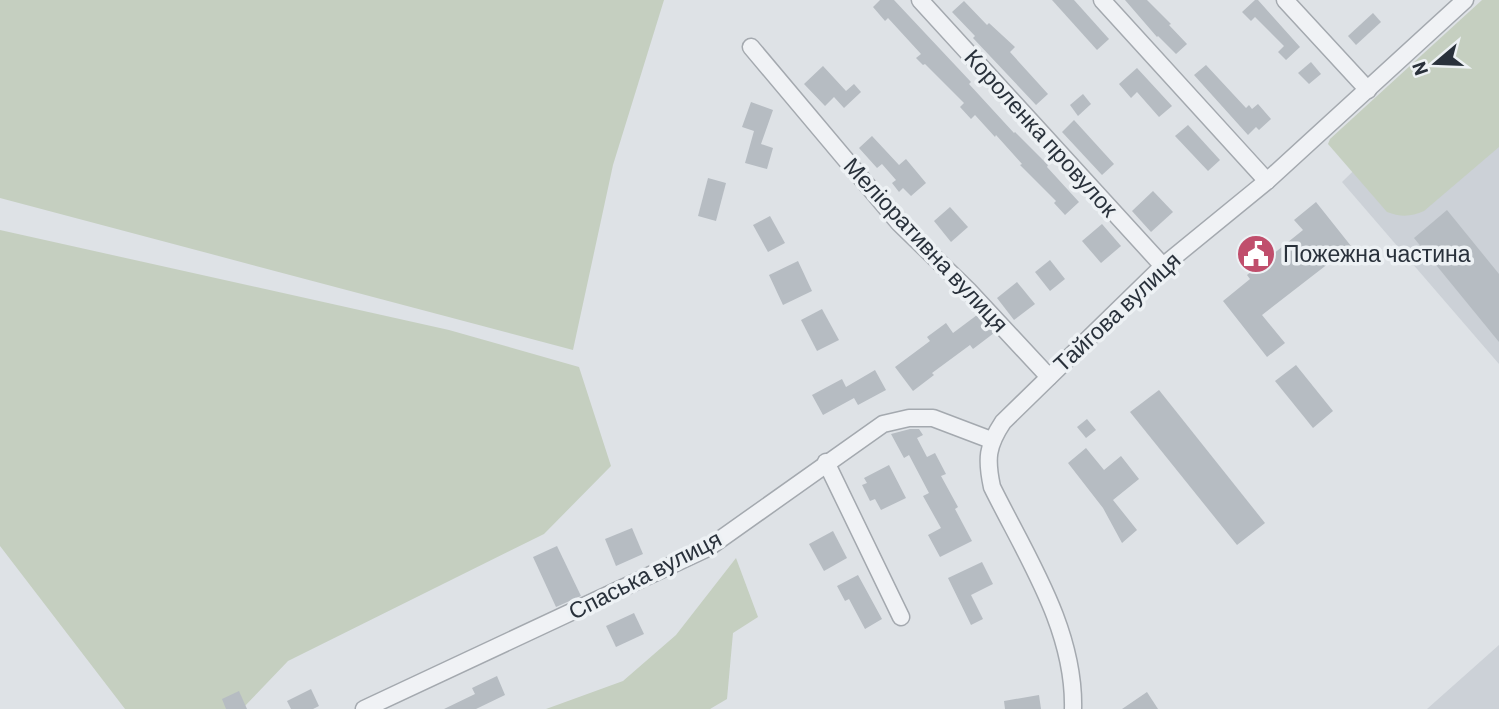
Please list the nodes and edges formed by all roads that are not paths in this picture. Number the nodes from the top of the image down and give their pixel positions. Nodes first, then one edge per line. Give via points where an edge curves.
1 (920, 0) edge
2 (1102, 0) edge
3 (1285, 0) edge
4 (1465, 0) edge
5 (751, 47) dead end
6 (1368, 90) junction
7 (1267, 181) junction
8 (1163, 266) junction
9 (1049, 377) junction
10 (991, 440) junction
11 (826, 462) junction
12 (901, 617) dead end
13 (364, 709) edge
14 (1073, 709) edge

1 - 8 street, Короленка провулок
2 - 7 street
3 - 6 street
4 - 6 street, Тайгова вулиця
5 - 9 street, Меліоративна вулиця via 899,223
6 - 7 street, Тайгова вулиця
7 - 8 street, Тайгова вулиця
8 - 9 street, Тайгова вулиця
9 - 10 street, Тайгова вулиця
10 - 11 street, Спаська вулиця via 933,418 909,418 883,424
10 - 14 street via 987,465 992,487 1058,622
11 - 12 street
11 - 13 street, Спаська вулиця via 708,548

